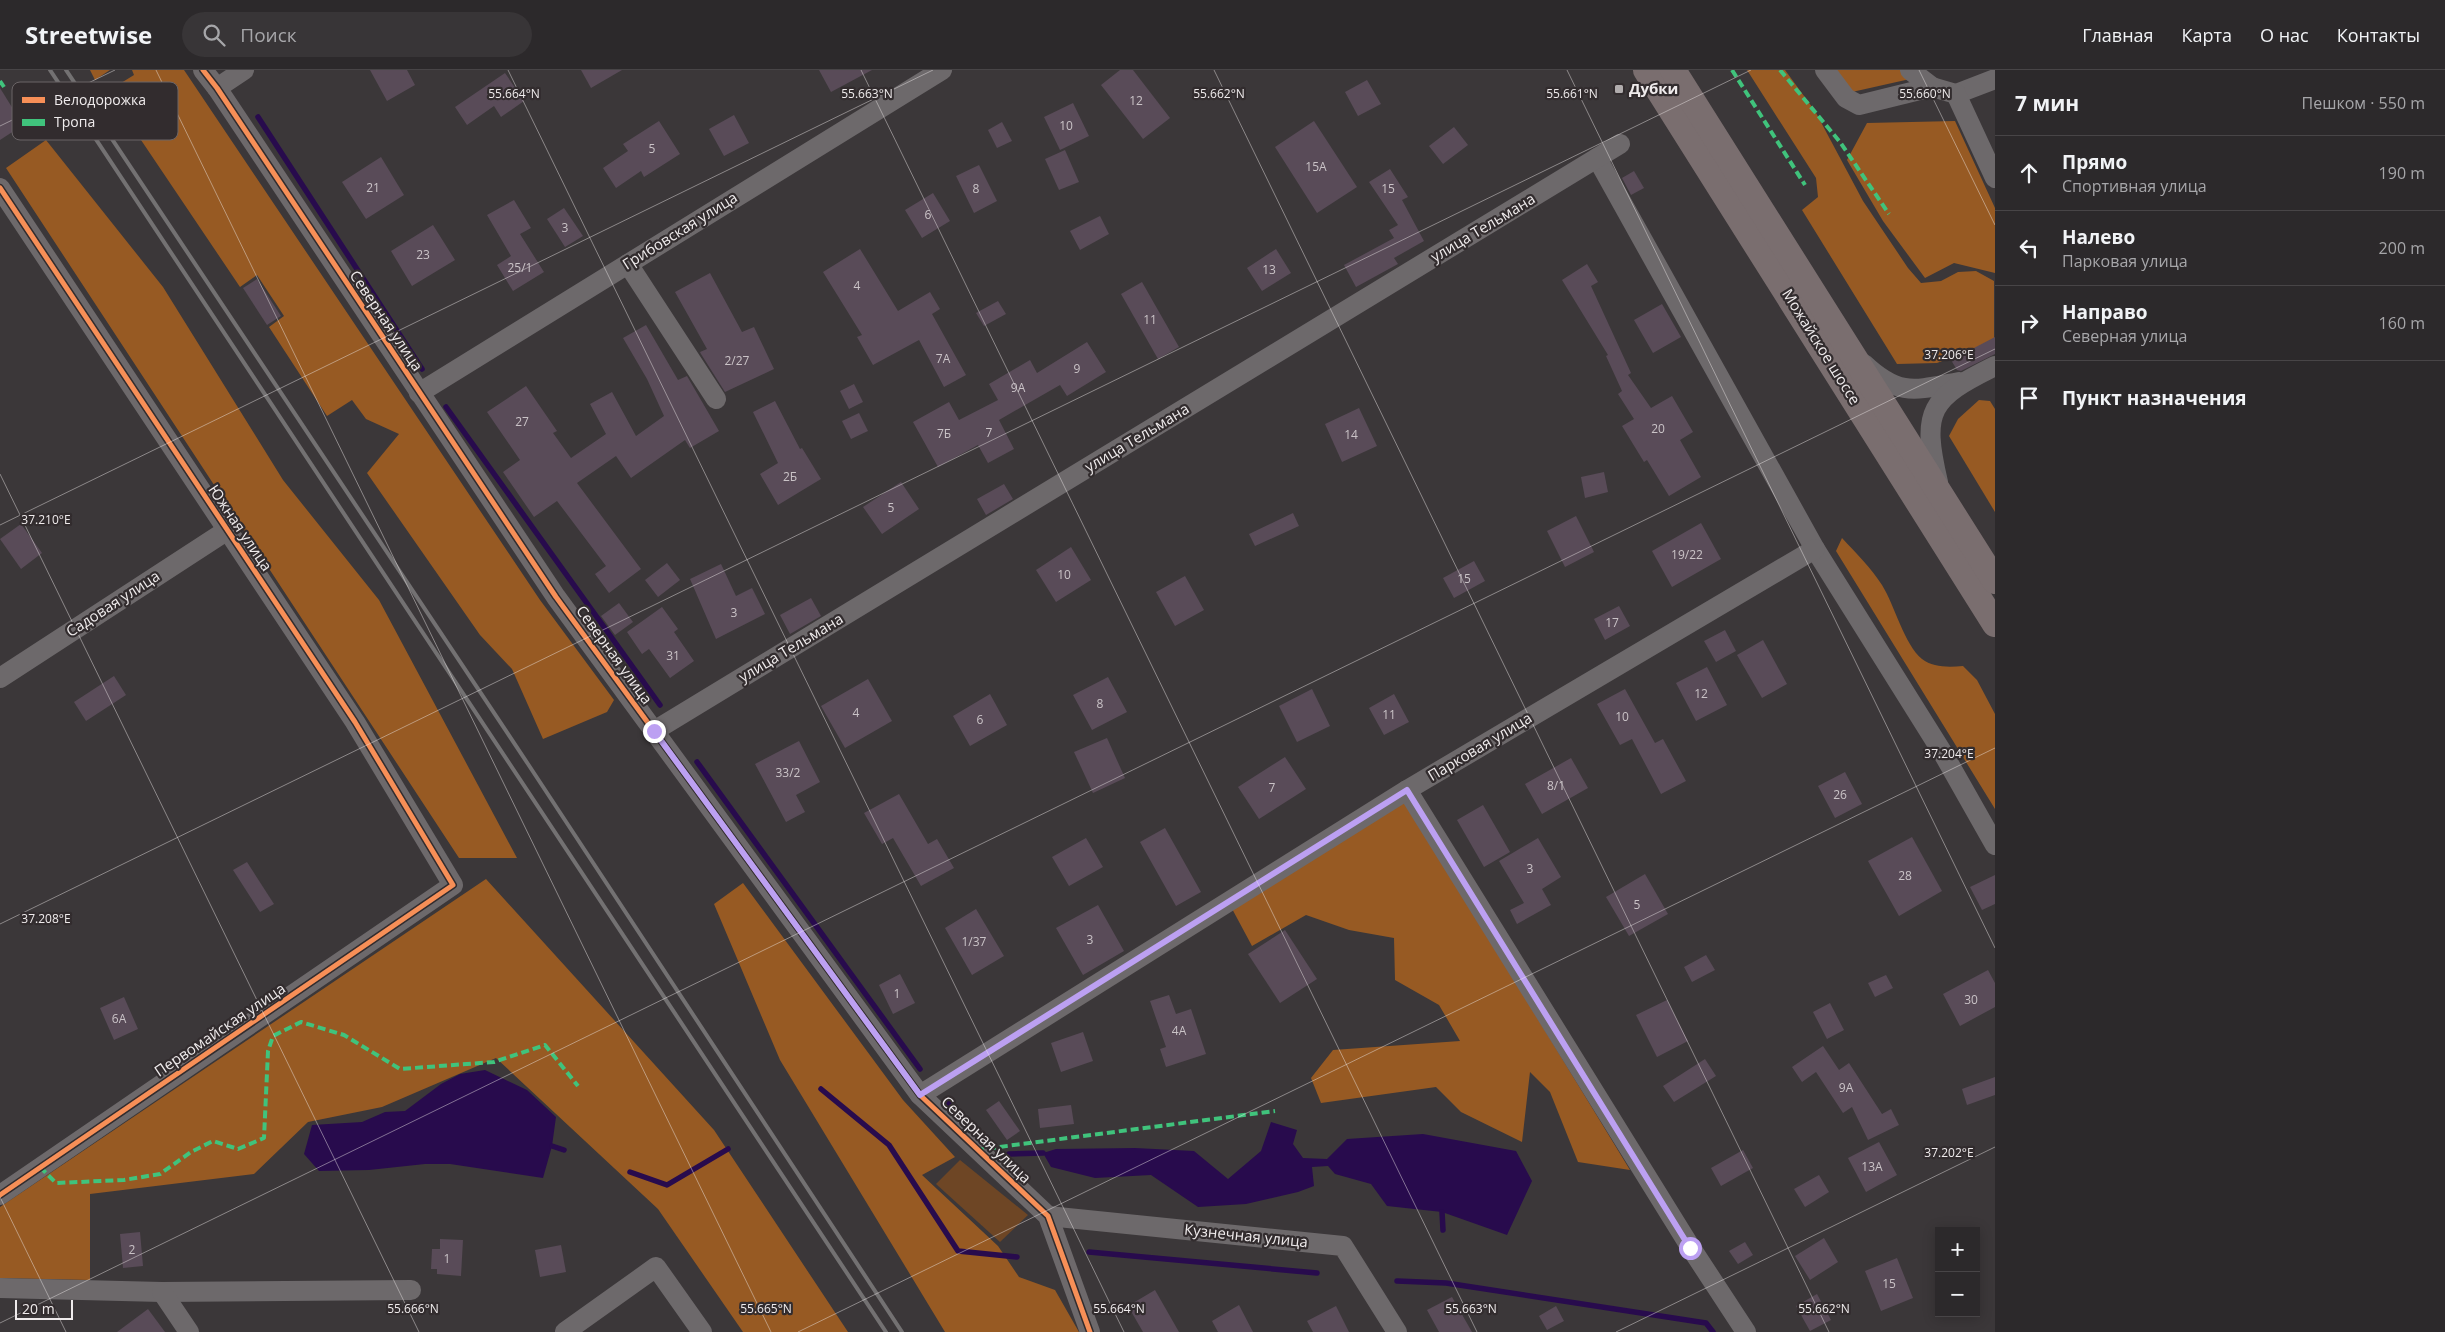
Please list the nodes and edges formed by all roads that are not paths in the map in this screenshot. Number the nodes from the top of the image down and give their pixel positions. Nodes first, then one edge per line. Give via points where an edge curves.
1 (203, 70) edge
2 (244, 70) edge
3 (942, 70) edge
4 (1646, 70) edge
5 (1673, 70) edge
6 (1825, 70) edge
7 (1910, 70) edge
8 (1995, 78) edge
9 (1932, 87) junction
10 (216, 88) junction
11 (1956, 94) junction
12 (1620, 144) dead end
13 (1597, 158) junction
14 (1995, 178) edge
15 (0, 188) edge
16 (628, 264) junction
17 (1852, 352) junction
18 (1995, 366) edge
19 (1963, 382) junction
20 (419, 393) junction
21 (716, 400) dead end
22 (1941, 494) junction
23 (226, 531) junction
24 (1815, 549) junction
25 (1995, 581) edge
26 (1995, 624) edge
27 (0, 678) edge
28 (654, 731) junction
29 (1407, 790) junction
30 (1995, 845) edge
31 (453, 886) joint
32 (920, 1095) junction
33 (0, 1195) edge
34 (1048, 1216) junction
35 (0, 1288) edge
36 (411, 1290) dead end
37 (162, 1292) junction
38 (189, 1332) edge
39 (565, 1332) edge
40 (702, 1332) edge
41 (1090, 1332) edge
42 (1397, 1332) edge
43 (1746, 1332) edge

1 - 10 street, Северная улица
2 - 10 street
3 - 16 street, Грибовская улица
4 - 26 main road, Можайское шоссе
5 - 17 main road, Можайское шоссе
6 - 9 street via 1846,98 1859,105
7 - 9 street
8 - 11 street
9 - 11 street
10 - 20 street, Северная улица
11 - 14 street
12 - 13 street, улица Тельмана
13 - 24 street
13 - 28 street, улица Тельмана
15 - 23 street, Южная улица
16 - 20 street, Грибовская улица
16 - 21 street
17 - 19 street via 1893,386 1920,389
17 - 22 main road, Можайское шоссе
18 - 19 street
19 - 22 street via 1940,399 1930,420 1931,452
20 - 28 street, Северная улица via 556,597
22 - 25 main road, Можайское шоссе
23 - 27 street, Садовая улица
23 - 31 street, Южная улица via 355,722
24 - 29 street, Парковая улица
24 - 30 street via 1944,755
28 - 32 street, Северная улица
29 - 32 street, Парковая улица
29 - 43 street via 1690,1248
31 - 33 street, Первомайская улица
32 - 34 street, Северная улица
34 - 41 street, Северная улица
34 - 42 street, Кузнечная улица via 1343,1246
35 - 37 street
36 - 37 street
37 - 38 street
39 - 40 street via 656,1267

